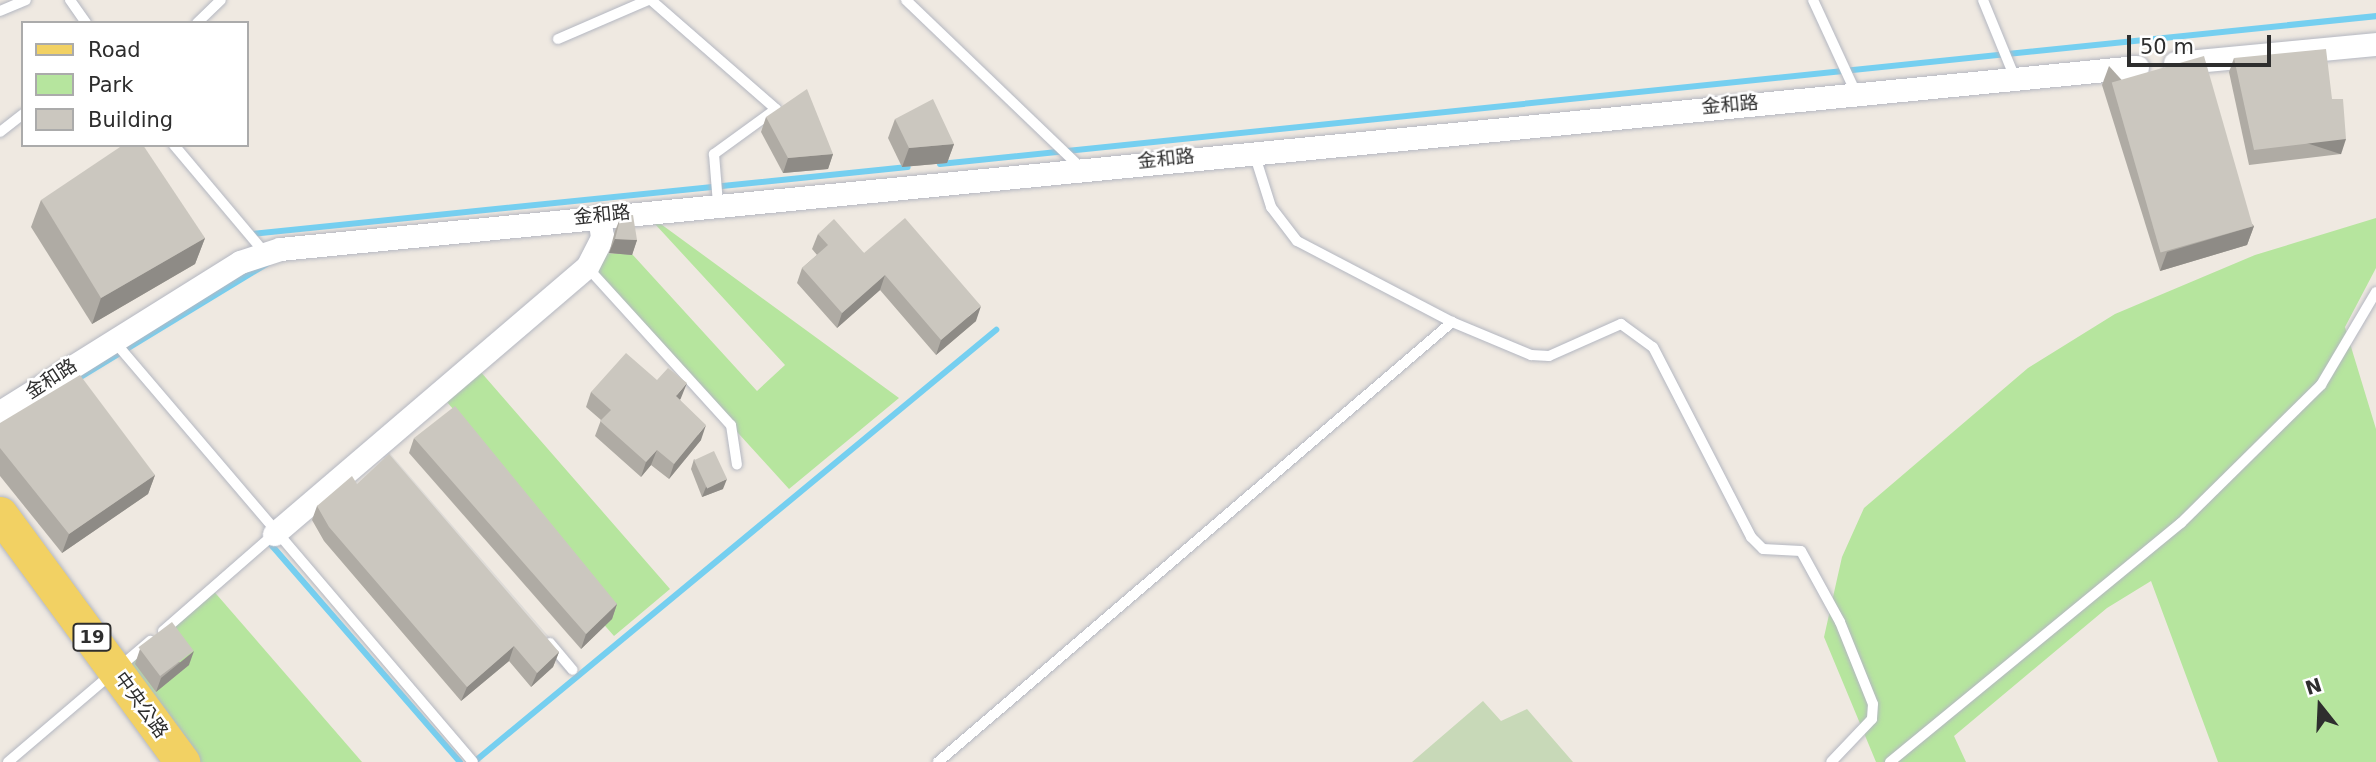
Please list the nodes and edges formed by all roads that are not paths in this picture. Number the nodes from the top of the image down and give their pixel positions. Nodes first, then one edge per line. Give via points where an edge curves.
1 (26, 0) edge
2 (70, 0) edge
3 (221, 0) edge
4 (650, 0) edge
5 (906, 0) edge
6 (1813, 0) edge
7 (1983, 0) edge
8 (0, 11) edge
9 (85, 21) edge
10 (199, 21) edge
11 (558, 39) dead end
12 (2376, 44) edge
13 (2015, 78) junction
14 (1856, 93) junction
15 (21, 116) edge
16 (0, 132) edge
17 (176, 147) edge
18 (1254, 150) junction
19 (1080, 167) junction
20 (718, 204) junction
21 (599, 216) junction
22 (264, 253) junction
23 (587, 267) junction
24 (2376, 292) edge
25 (1452, 322) junction
26 (113, 339) junction
27 (0, 412) edge
28 (737, 465) dead end
29 (0, 514) edge
30 (274, 534) junction
31 (538, 629) edge
32 (573, 670) dead end
33 (116, 671) junction
34 (8, 762) edge
35 (182, 762) edge
36 (473, 762) edge
37 (939, 762) edge
38 (1831, 762) edge
39 (1890, 762) edge

1 - 8 lane
2 - 9 lane
3 - 10 lane
4 - 11 lane
4 - 20 lane via 776,109 713,155
5 - 19 lane
6 - 14 lane
7 - 13 lane
12 - 13 street, 金和路
13 - 14 street, 金和路
14 - 18 street, 金和路
15 - 16 lane
17 - 22 lane
18 - 19 street, 金和路
18 - 25 lane via 1272,207 1297,241
19 - 20 street, 金和路
20 - 21 street, 金和路
21 - 22 street, 金和路
21 - 23 street via 602,237
22 - 26 street, 金和路
23 - 28 lane via 732,425
23 - 30 street via 378,450
24 - 39 lane via 2321,385 2181,523
25 - 37 lane
25 - 38 lane via 1531,355 1549,356 1621,324 1653,347 1751,537 1763,549 1801,551 1840,622 1873,704 1872,719
26 - 27 street, 金和路
26 - 30 lane
29 - 33 main road, 中央公路 / 19
30 - 33 lane
30 - 36 lane
31 - 32 lane
33 - 34 lane
33 - 35 main road, 中央公路 / 19

